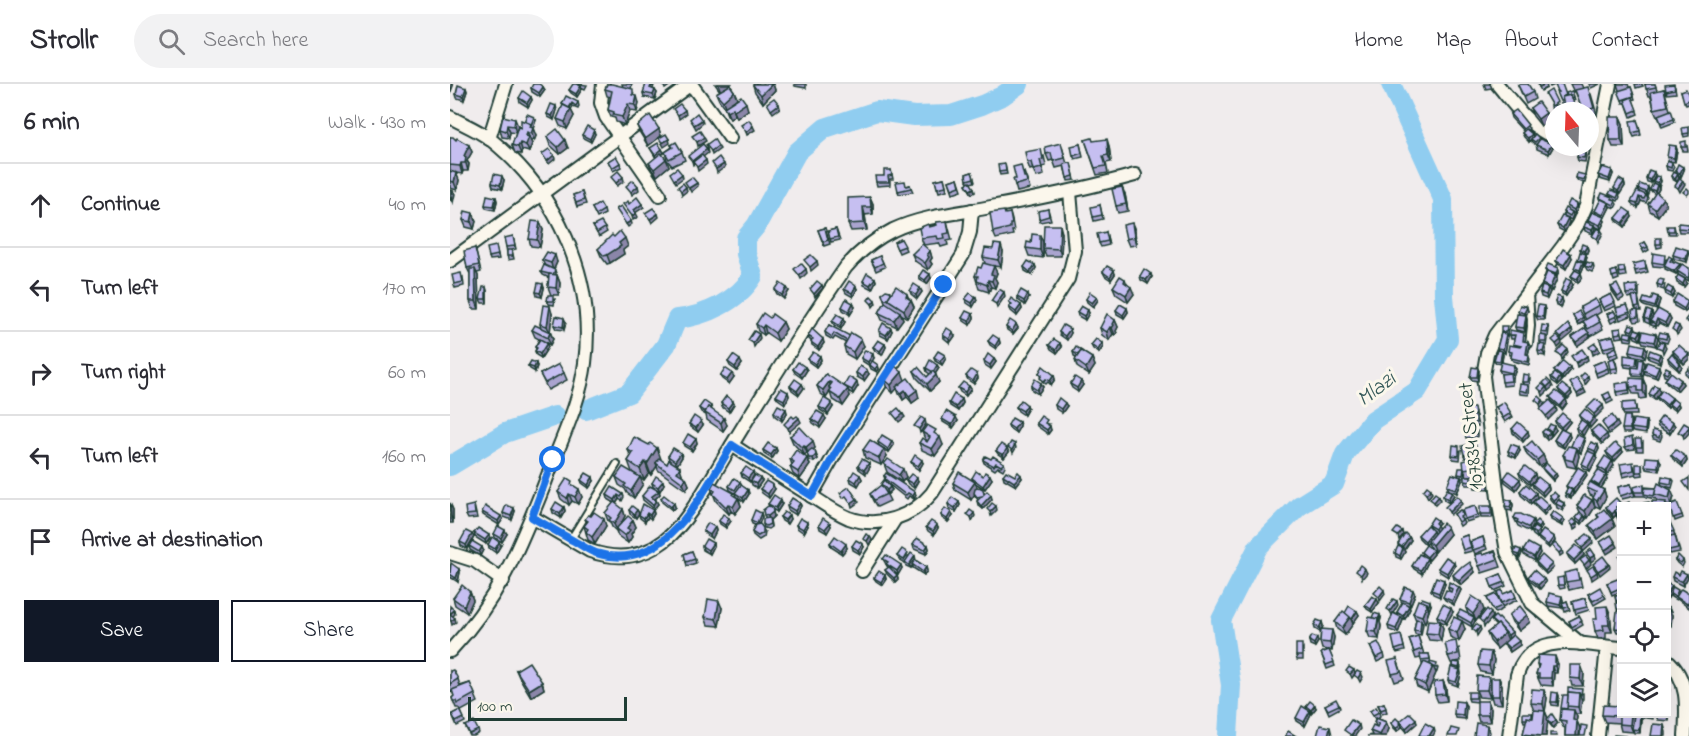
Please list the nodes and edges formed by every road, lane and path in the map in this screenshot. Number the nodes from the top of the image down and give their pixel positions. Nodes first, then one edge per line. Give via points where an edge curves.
1 (506, 84) edge
2 (603, 84) edge
3 (1497, 84) edge
4 (1610, 84) edge
5 (450, 117) edge
6 (1599, 124) edge
7 (1545, 132) edge
8 (619, 138) junction
9 (730, 138) dead end
10 (489, 139) junction
11 (1591, 156) edge
12 (1135, 175) dead end
13 (1070, 192) junction
14 (542, 193) junction
15 (660, 195) dead end
16 (972, 210) junction
17 (450, 261) edge
18 (1529, 290) junction
19 (1529, 344) edge
20 (732, 445) junction
21 (617, 464) dead end
22 (812, 496) junction
23 (532, 517) junction
24 (895, 519) junction
25 (571, 539) junction
26 (450, 553) edge
27 (862, 571) dead end
28 (503, 581) junction
29 (1581, 644) junction
30 (1607, 647) junction
31 (1617, 648) edge
32 (450, 651) edge
33 (1671, 663) edge
34 (1509, 736) edge
35 (1598, 736) edge
36 (1685, 736) edge

1 - 10 street
2 - 8 street via 603,110
3 - 7 street via 1534,126
4 - 6 street, 107834 Street
5 - 10 street
8 - 9 street via 691,84
8 - 14 street
8 - 15 street
10 - 14 street
11 - 18 street, 107834 Street via 1583,214
12 - 13 street
13 - 16 street
13 - 24 street via 1075,243 1068,279 932,494
14 - 17 street
14 - 23 street via 580,277 586,344 575,404
16 - 20 street via 894,229 860,252 838,279
16 - 22 street via 967,243 954,270
18 - 19 lane
18 - 29 street, 107834 Street via 1495,335 1485,361 1485,397 1498,498 1507,552 1532,603
20 - 22 street
20 - 25 street via 680,524 657,546 635,555 612,556 590,551
21 - 25 lane
22 - 24 street via 850,518 869,522
23 - 25 street
23 - 28 street
24 - 27 street
26 - 28 street via 475,561
28 - 32 street
29 - 30 street
29 - 34 street via 1558,643 1527,655 1517,675
30 - 31 street
30 - 35 street
33 - 36 street via 1679,670 1686,688

